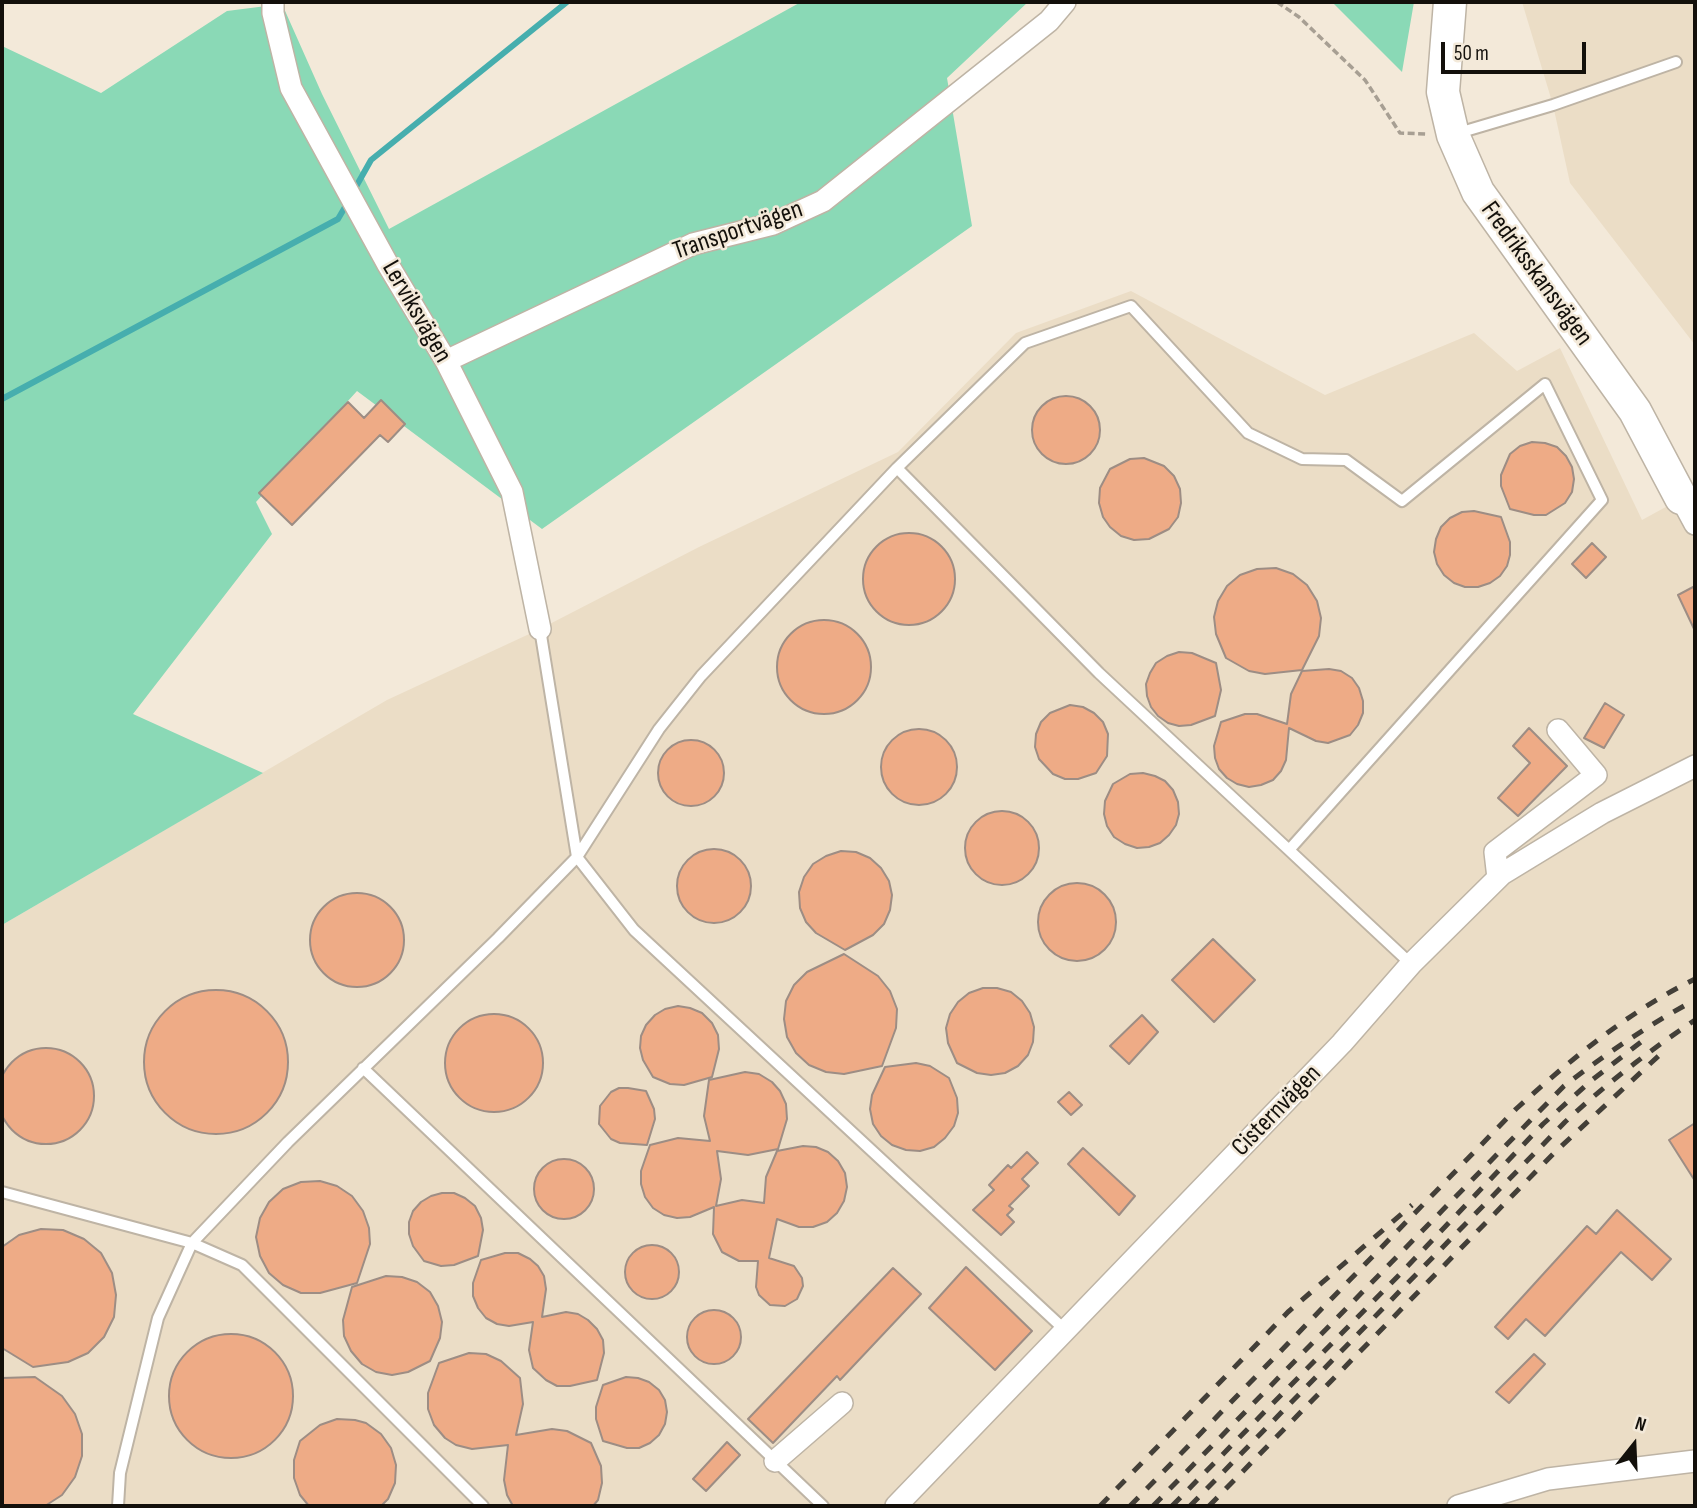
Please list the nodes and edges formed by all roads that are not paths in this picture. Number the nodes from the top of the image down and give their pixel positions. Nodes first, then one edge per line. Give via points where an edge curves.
1 (273, 2) edge
2 (1065, 2) edge
3 (1450, 2) edge
4 (1676, 62) dead end
5 (1453, 135) junction
6 (446, 361) junction
7 (897, 468) junction
8 (1688, 511) edge
9 (540, 629) joint
10 (1558, 730) dead end
11 (1695, 766) edge
12 (1289, 850) junction
13 (577, 858) junction
14 (1498, 878) junction
15 (1411, 964) junction
16 (363, 1068) junction
17 (2, 1192) edge
18 (192, 1244) junction
19 (1065, 1330) junction
20 (842, 1404) dead end
21 (775, 1461) junction
22 (1695, 1461) edge
23 (118, 1506) edge
24 (483, 1506) edge
25 (823, 1506) edge
26 (896, 1506) edge
27 (1458, 1506) edge

1 - 6 street, Lerviksvägen via 291,88
2 - 6 street, Transportvägen via 1049,21 823,201 773,224 692,244
3 - 5 main road, Fredriksskansvägen via 1443,92
4 - 5 lane via 1553,106
5 - 8 main road, Fredriksskansvägen via 1478,192 1635,411
6 - 9 street, Lerviksvägen via 512,492
7 - 12 lane via 1099,673
7 - 12 lane via 1024,343 1131,306 1248,433 1302,459 1346,460 1402,501 1545,384 1602,500
7 - 13 lane via 701,677 659,729
9 - 13 lane
10 - 14 street via 1596,775 1495,852
11 - 14 street, Cisternvägen via 1602,813
12 - 15 lane
13 - 16 lane
13 - 19 lane via 634,930
14 - 15 street, Cisternvägen
15 - 19 street, Cisternvägen via 1342,1043
16 - 18 lane
16 - 21 lane
17 - 18 lane
18 - 23 lane via 158,1318 120,1473
18 - 24 lane via 242,1265
19 - 26 street, Cisternvägen
20 - 21 street
21 - 25 lane
22 - 27 street via 1548,1479

